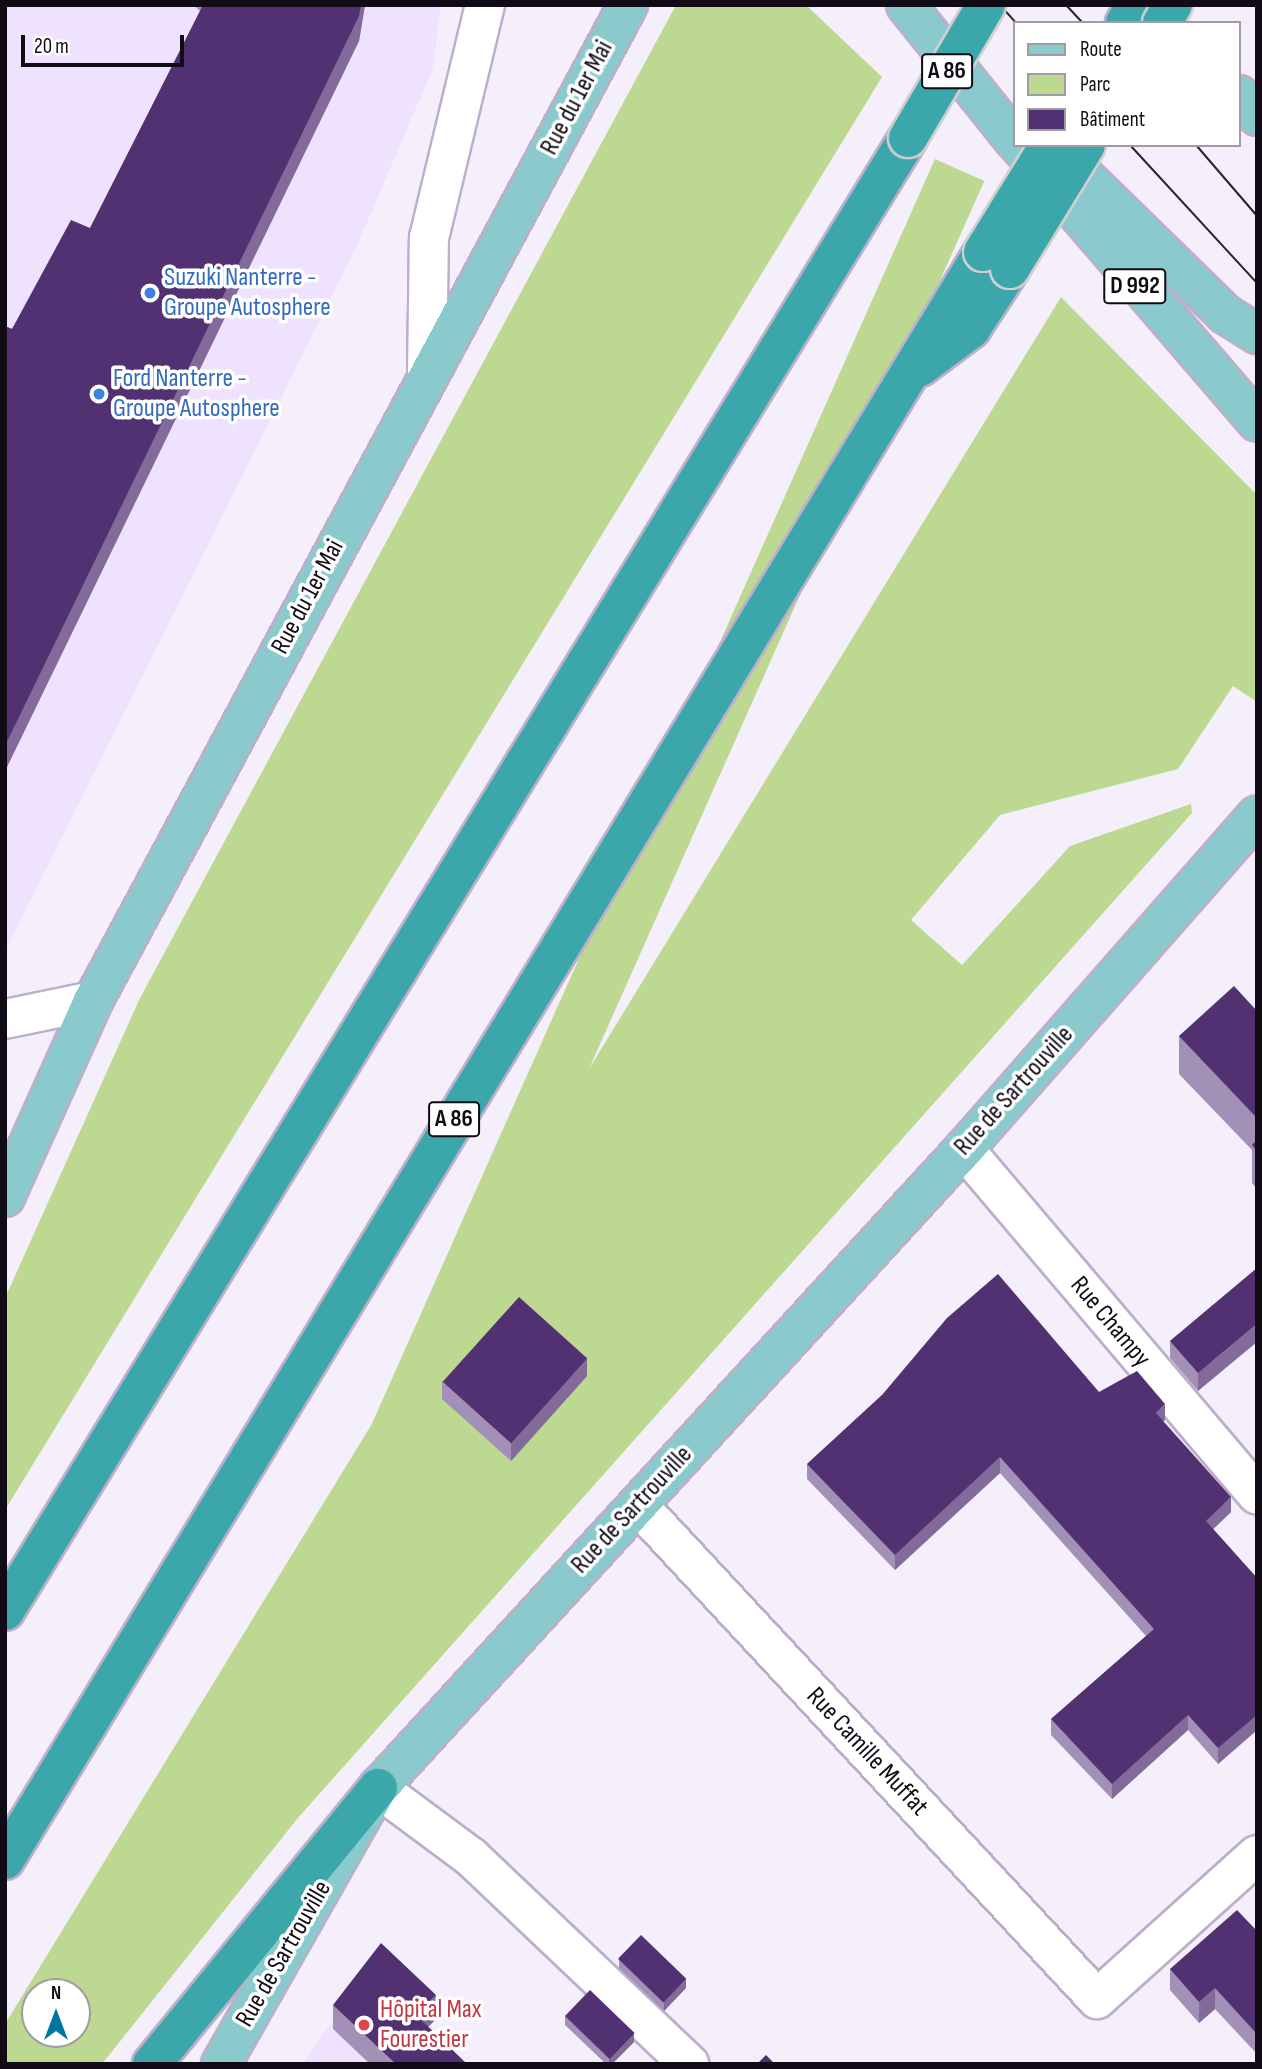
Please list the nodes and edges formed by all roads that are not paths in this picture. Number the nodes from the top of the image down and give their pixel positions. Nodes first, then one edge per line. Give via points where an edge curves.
1 (485, 5) edge
2 (628, 5) edge
3 (908, 5) edge
4 (986, 5) edge
5 (1138, 5) edge
6 (1172, 5) edge
7 (1126, 21) edge
8 (1158, 21) edge
9 (1162, 21) edge
10 (1183, 21) edge
11 (1014, 108) edge
12 (1014, 140) edge
13 (1021, 147) edge
14 (1050, 147) edge
15 (1053, 147) edge
16 (1084, 147) edge
17 (996, 260) junction
18 (1257, 334) edge
19 (428, 374) junction
20 (1257, 422) edge
21 (1257, 816) edge
22 (1257, 856) edge
23 (1098, 997) junction
24 (93, 1001) junction
25 (5, 1019) edge
26 (964, 1149) junction
27 (5, 1197) edge
28 (1257, 1494) edge
29 (638, 1505) junction
30 (5, 1611) edge
31 (378, 1788) junction
32 (1257, 1855) edge
33 (5, 1860) edge
34 (152, 2064) edge
35 (221, 2064) edge
36 (689, 2064) edge

1 - 19 street via 429,238
2 - 19 main road, Rue du 1er Mai
3 - 11 main road
3 - 12 main road
4 - 30 highway, A 86, bridge
5 - 7 highway
5 - 8 main road
6 - 9 highway, bridge
6 - 10 main road
13 - 20 main road, D 992
14 - 17 highway, A 86, bridge
15 - 18 main road via 1225,314
16 - 17 highway, bridge
17 - 33 highway, A 86 via 904,379
19 - 24 main road, Rue du 1er Mai
21 - 23 main road, Rue de Sartrouville
22 - 23 main road, Rue de Sartrouville
23 - 26 main road, Rue de Sartrouville
24 - 25 street
24 - 27 main road, Rue du 1er Mai
26 - 28 street, Rue Champy
26 - 29 main road, Rue de Sartrouville
29 - 31 main road, Rue de Sartrouville
29 - 32 street, Rue Camille Muffat via 1097,1999
31 - 34 highway
31 - 35 main road, Rue de Sartrouville
31 - 36 street via 471,1857

